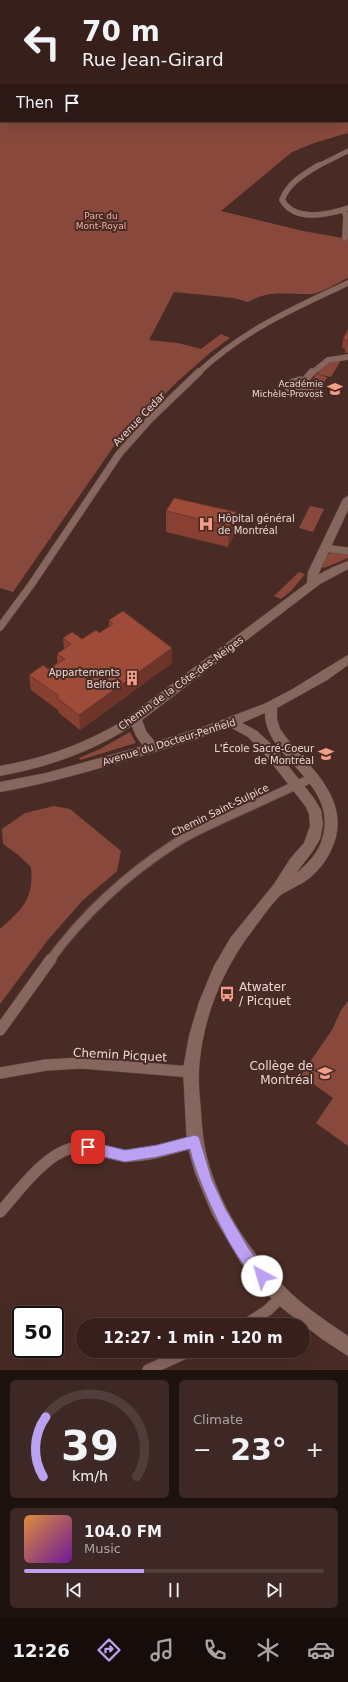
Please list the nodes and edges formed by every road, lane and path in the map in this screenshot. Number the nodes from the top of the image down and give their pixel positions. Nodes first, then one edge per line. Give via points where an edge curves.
1 (348, 151) edge
2 (345, 209) edge
3 (345, 238) dead end
4 (348, 283) edge
5 (348, 357) edge
6 (304, 381) dead end
7 (348, 499) edge
8 (324, 548) junction
9 (348, 551) edge
10 (348, 565) edge
11 (312, 585) junction
12 (0, 627) edge
13 (348, 659) edge
14 (271, 706) junction
15 (135, 718) junction
16 (232, 723) junction
17 (152, 748) junction
18 (0, 771) edge
19 (312, 778) junction
20 (23, 783) junction
21 (296, 785) junction
22 (0, 787) edge
23 (0, 795) edge
24 (278, 890) junction
25 (0, 1030) edge
26 (191, 1072) junction
27 (0, 1073) edge
28 (195, 1142) junction
29 (0, 1212) edge
30 (282, 1296) junction
31 (258, 1318) edge
32 (348, 1347) edge
33 (175, 1358) edge
34 (148, 1370) edge

1 - 2 street via 304,174 287,188 282,199 286,207 304,214 317,215
2 - 3 street
4 - 12 street, Avenue Cedar via 283,313 240,339 211,361 150,419 119,454
5 - 6 street via 324,361
7 - 8 main road
8 - 9 street
8 - 11 main road via 314,572
10 - 11 main road, Chemin de la Côte-des-Neiges
11 - 15 main road, Chemin de la Côte-des-Neiges
13 - 14 main road, Avenue du Docteur-Penfield
14 - 16 main road, Avenue du Docteur-Penfield
14 - 19 main road via 274,730
15 - 17 main road via 140,733
15 - 18 main road, Chemin de la Côte-des-Neiges via 75,751 37,764
16 - 17 main road, Avenue du Docteur-Penfield
16 - 21 main road via 250,732 262,743
17 - 20 main road, Avenue du Docteur-Penfield
19 - 21 street, Chemin Saint-Sulpice
19 - 24 main road via 329,805 332,820 329,839 307,872
20 - 22 main road, Avenue du Docteur-Penfield
20 - 23 main road
21 - 24 main road via 313,809 316,830 311,844 294,864
21 - 25 street, Chemin Saint-Sulpice via 207,826 175,843 139,868 77,926
24 - 26 main road via 242,932 215,980 200,1021
26 - 27 street, Chemin Picquet via 77,1064 46,1065
26 - 28 main road
28 - 29 street via 136,1155 116,1154 88,1147 65,1150 42,1166
28 - 30 main road via 206,1181 225,1223 254,1266
30 - 31 street
30 - 32 main road via 303,1316
33 - 34 street

